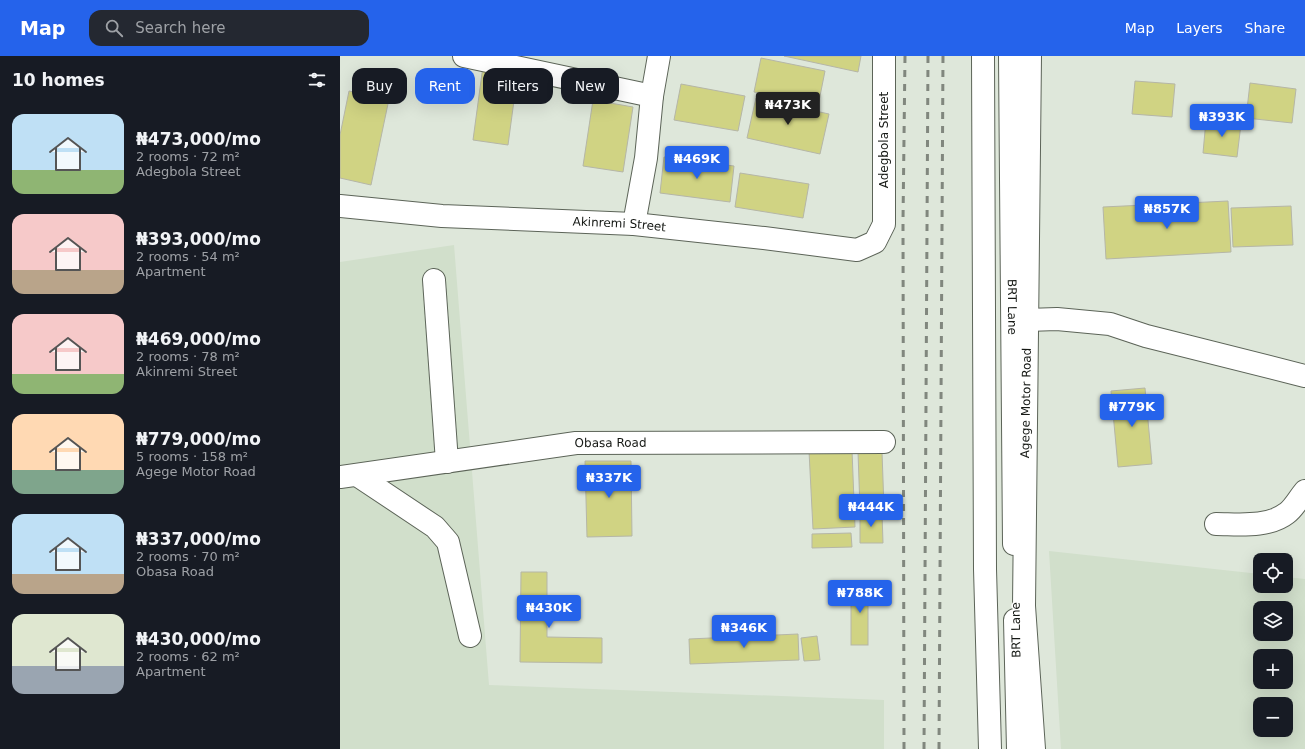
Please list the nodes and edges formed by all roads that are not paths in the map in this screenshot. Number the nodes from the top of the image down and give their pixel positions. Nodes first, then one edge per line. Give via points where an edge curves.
1 (464, 56) edge
2 (659, 56) edge
3 (884, 56) edge
4 (983, 56) edge
5 (1010, 56) edge
6 (1030, 56) edge
7 (652, 96) junction
8 (340, 206) edge
9 (634, 224) junction
10 (884, 224) joint
11 (434, 280) dead end
12 (1027, 320) junction
13 (1305, 376) edge
14 (884, 442) dead end
15 (446, 462) junction
16 (349, 476) edge
17 (1305, 491) edge
18 (1216, 524) dead end
19 (470, 636) dead end
20 (990, 749) edge
21 (1018, 749) edge
22 (1034, 749) edge

1 - 7 main road
2 - 7 main road
3 - 10 main road, Adegbola Street
4 - 20 main road via 986,568
5 - 21 main road, BRT Lane
6 - 12 main road, Agege Motor Road
7 - 9 main road via 646,158
8 - 9 main road, Akinremi Street via 442,216
9 - 10 main road, Akinremi Street via 857,250 875,242
11 - 15 main road
12 - 13 main road via 1057,319 1110,324 1146,336
12 - 22 main road, Agege Motor Road via 1024,606
14 - 15 main road, Obasa Road via 576,443
15 - 16 main road, Obasa Road
16 - 19 main road via 435,527 448,542
17 - 18 main road via 1287,513 1270,522

